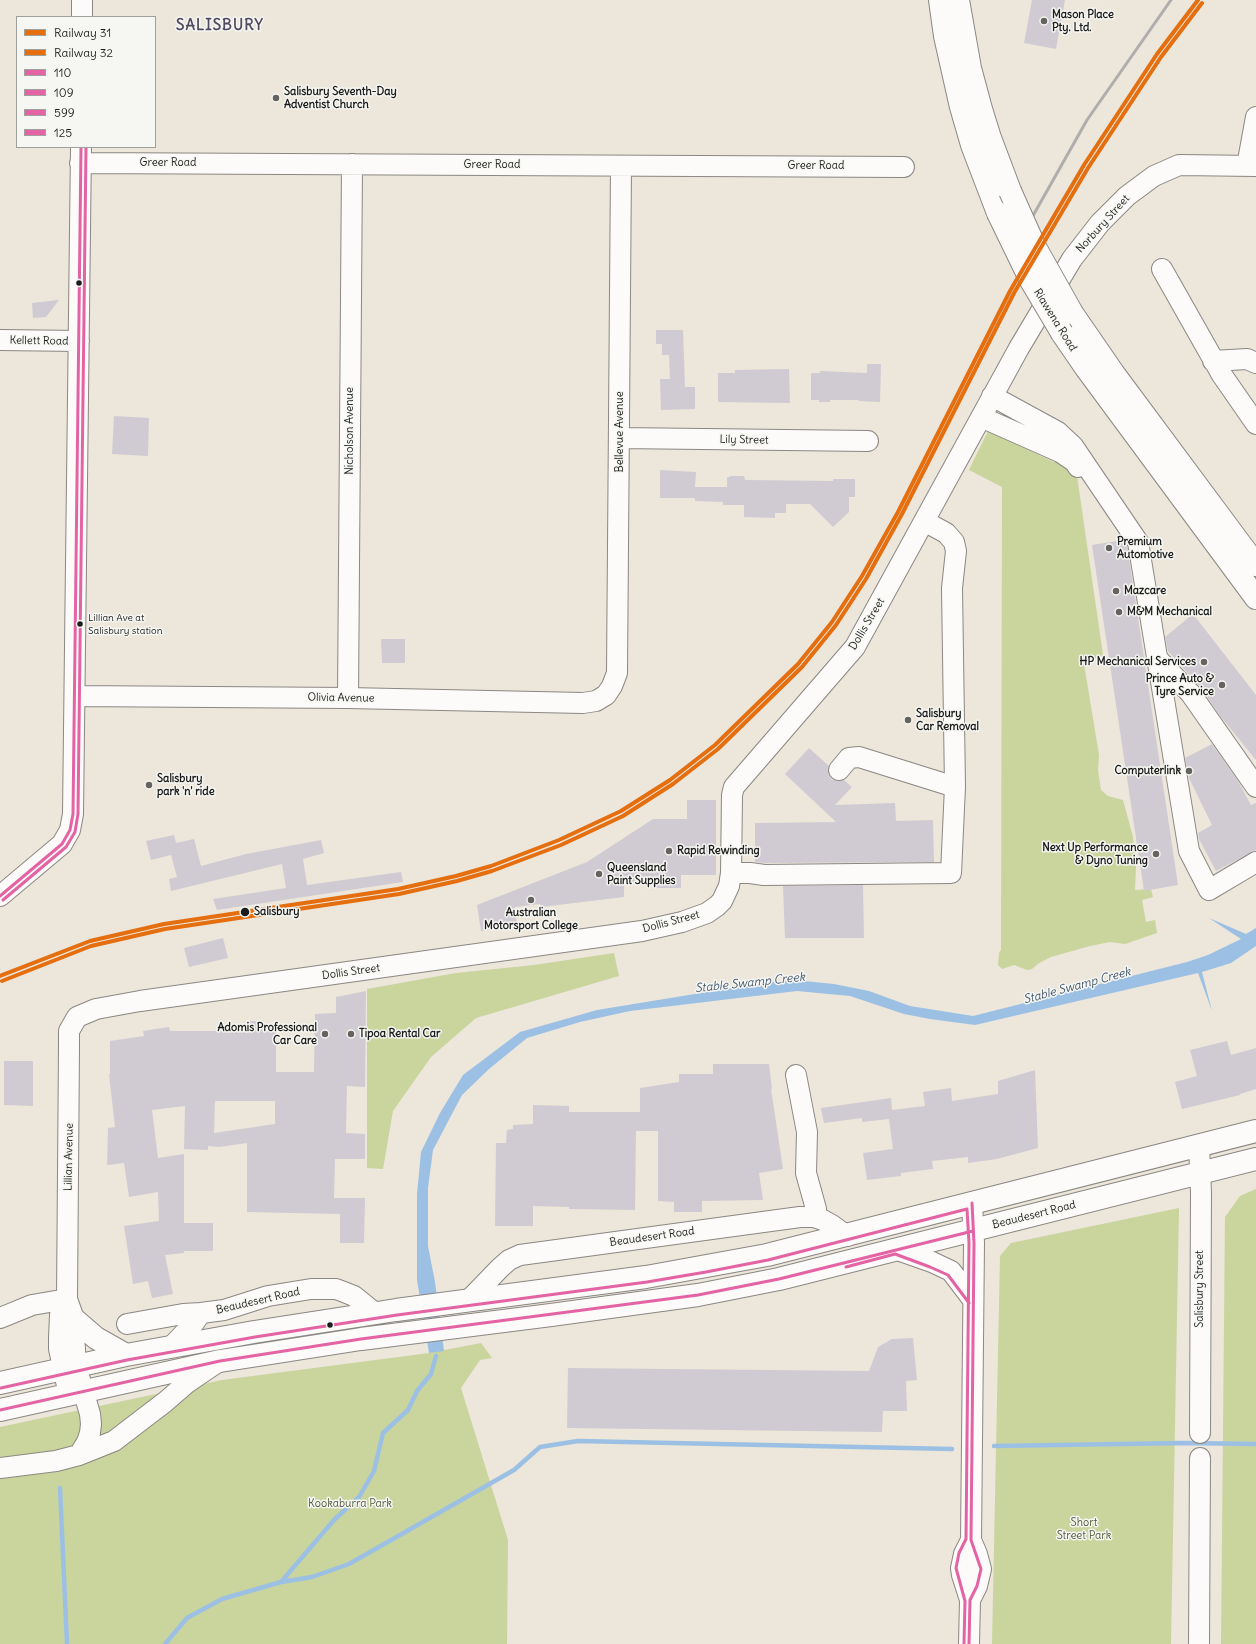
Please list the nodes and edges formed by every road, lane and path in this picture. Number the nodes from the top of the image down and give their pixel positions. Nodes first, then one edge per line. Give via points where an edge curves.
1 (82, 0) edge
2 (940, 0) edge
3 (958, 0) edge
4 (82, 16) edge
5 (1256, 117) edge
6 (80, 155) edge
7 (352, 164) junction
8 (621, 166) junction
9 (904, 166) dead end
10 (1252, 166) edge
11 (1162, 269) dead end
12 (0, 340) edge
13 (79, 341) junction
14 (1019, 348) joint
15 (1214, 361) junction
16 (1256, 363) edge
17 (992, 396) junction
18 (981, 417) junction
19 (1256, 424) edge
20 (620, 438) junction
21 (868, 441) dead end
22 (924, 521) junction
23 (1138, 542) junction
24 (1256, 565) edge
25 (1256, 598) edge
26 (1157, 658) junction
27 (606, 695) joint
28 (75, 696) junction
29 (348, 698) junction
30 (839, 770) dead end
31 (955, 787) junction
32 (1256, 787) edge
33 (1256, 862) edge
34 (732, 873) junction
35 (0, 896) edge
36 (77, 1017) joint
37 (796, 1075) dead end
38 (1256, 1131) edge
39 (1199, 1145) junction
40 (1256, 1159) edge
41 (1200, 1174) junction
42 (972, 1203) junction
43 (814, 1217) junction
44 (973, 1231) junction
45 (847, 1236) junction
46 (895, 1249) junction
47 (973, 1300) junction
48 (467, 1301) junction
49 (70, 1309) junction
50 (385, 1311) junction
51 (201, 1313) junction
52 (0, 1318) edge
53 (126, 1324) dead end
54 (172, 1346) junction
55 (126, 1355) junction
56 (220, 1361) junction
57 (70, 1367) junction
58 (0, 1383) edge
59 (76, 1394) junction
60 (0, 1410) edge
61 (1200, 1433) dead end
62 (79, 1456) junction
63 (1200, 1458) dead end
64 (0, 1468) edge
65 (970, 1644) edge
66 (1199, 1644) edge

1 - 4 street
2 - 25 highway, Riawena Road, bridge via 945,36 974,151 998,213 1030,279 1086,368
3 - 24 highway, Riawena Road, bridge via 970,68 981,109 995,153 1035,247 1072,313 1114,374
5 - 10 street
6 - 7 street, Greer Road
6 - 13 street
7 - 8 street, Greer Road
7 - 29 street, Nicholson Avenue
8 - 9 street, Greer Road
8 - 20 street, Bellevue Avenue
10 - 14 street, Norbury Street via 1179,165 1154,176 1127,196 1100,223 1072,259
11 - 15 street
12 - 13 street, Kellett Road
13 - 28 street
14 - 17 street, Dollis Street
15 - 16 street via 1247,359
15 - 19 street
17 - 18 street, Dollis Street
17 - 23 street via 1058,432 1073,446
18 - 22 street, Dollis Street
18 - 23 street via 1060,452 1075,462
20 - 21 street, Lily Street
20 - 27 street, Bellevue Avenue via 617,673
22 - 31 street via 946,532 954,542 956,551 952,588
22 - 34 street, Dollis Street via 856,647 734,787
23 - 26 street
26 - 32 street via 1191,694
26 - 33 street via 1189,851 1209,890
27 - 29 street, Olivia Avenue via 596,701 583,703
28 - 29 street, Olivia Avenue
28 - 35 street via 73,814 70,830 62,844 51,855
30 - 31 street via 850,758 859,756
31 - 34 street via 952,873
34 - 36 street, Dollis Street via 730,886 722,901 707,913 682,922 649,929 140,1002 96,1009
36 - 49 street, Lillian Avenue via 69,1031
37 - 43 street via 807,1132 806,1173 816,1210
38 - 39 highway
39 - 41 street, Salisbury Street
39 - 42 highway
40 - 41 highway, Beaudesert Road
41 - 44 highway, Beaudesert Road
41 - 61 street, Salisbury Street
42 - 44 street
42 - 45 highway
43 - 45 street, Beaudesert Road via 832,1225
43 - 48 street, Beaudesert Road via 520,1255 509,1260
44 - 46 highway, Beaudesert Road
44 - 47 street
45 - 48 highway via 767,1256 705,1267
46 - 47 street via 951,1271
46 - 56 highway, Beaudesert Road via 779,1279 698,1295 361,1339
47 - 65 street via 971,1540 981,1569 970,1600
48 - 50 highway
49 - 52 street via 36,1304
49 - 55 highway via 96,1338
49 - 57 street, Lillian Avenue
50 - 51 street, Beaudesert Road via 344,1292 324,1288 268,1296 224,1310
50 - 54 highway
51 - 53 street
51 - 54 street, Beaudesert Road
54 - 55 highway
55 - 57 highway
56 - 59 highway, Beaudesert Road
56 - 62 street, Beaudesert Road via 186,1384 114,1441
57 - 58 highway
57 - 59 street, Lillian Avenue
59 - 60 highway, Beaudesert Road
59 - 62 street via 90,1414 90,1433
62 - 64 street, Beaudesert Road
63 - 66 street

